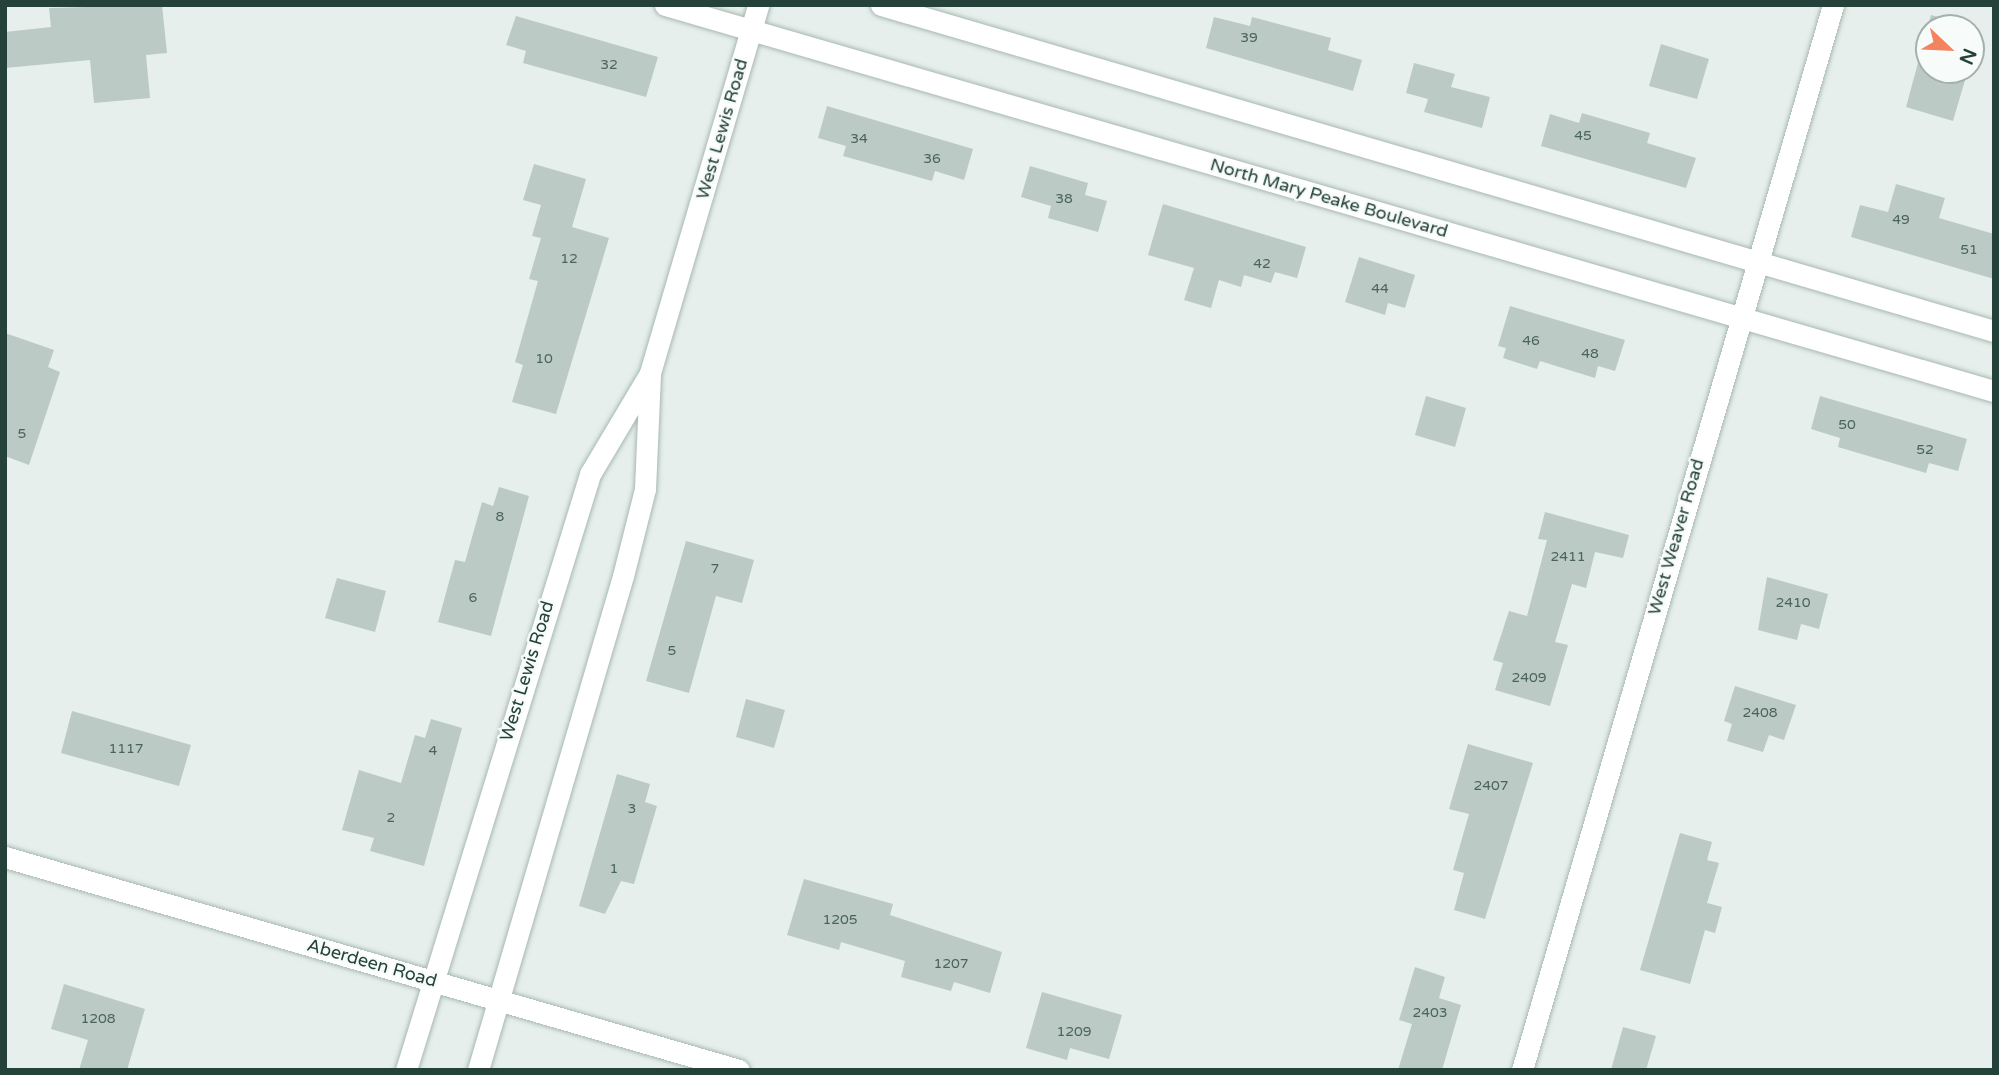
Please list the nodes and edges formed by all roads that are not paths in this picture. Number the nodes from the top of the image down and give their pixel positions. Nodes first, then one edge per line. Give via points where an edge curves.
1 (664, 5) edge
2 (758, 5) edge
3 (881, 5) edge
4 (1833, 5) edge
5 (751, 31) junction
6 (1756, 261) junction
7 (1740, 316) junction
8 (1994, 331) edge
9 (650, 373) junction
10 (1994, 391) edge
11 (5, 857) edge
12 (431, 981) junction
13 (499, 1000) junction
14 (406, 1070) edge
15 (478, 1070) edge
16 (739, 1070) edge
17 (1522, 1070) edge

1 - 5 street, North Mary Peake Boulevard
2 - 5 street, West Lewis Road
3 - 6 street
4 - 6 street, West Weaver Road
5 - 7 street, North Mary Peake Boulevard
5 - 9 street, West Lewis Road
6 - 7 street, West Weaver Road
6 - 8 street
7 - 10 street, North Mary Peake Boulevard
7 - 17 street, West Weaver Road
9 - 12 street, West Lewis Road via 590,474
9 - 13 street, West Lewis Road via 642,502
11 - 12 street, Aberdeen Road
12 - 13 street, Aberdeen Road
12 - 14 street, West Lewis Road
13 - 15 street, West Lewis Road
13 - 16 street, Aberdeen Road

